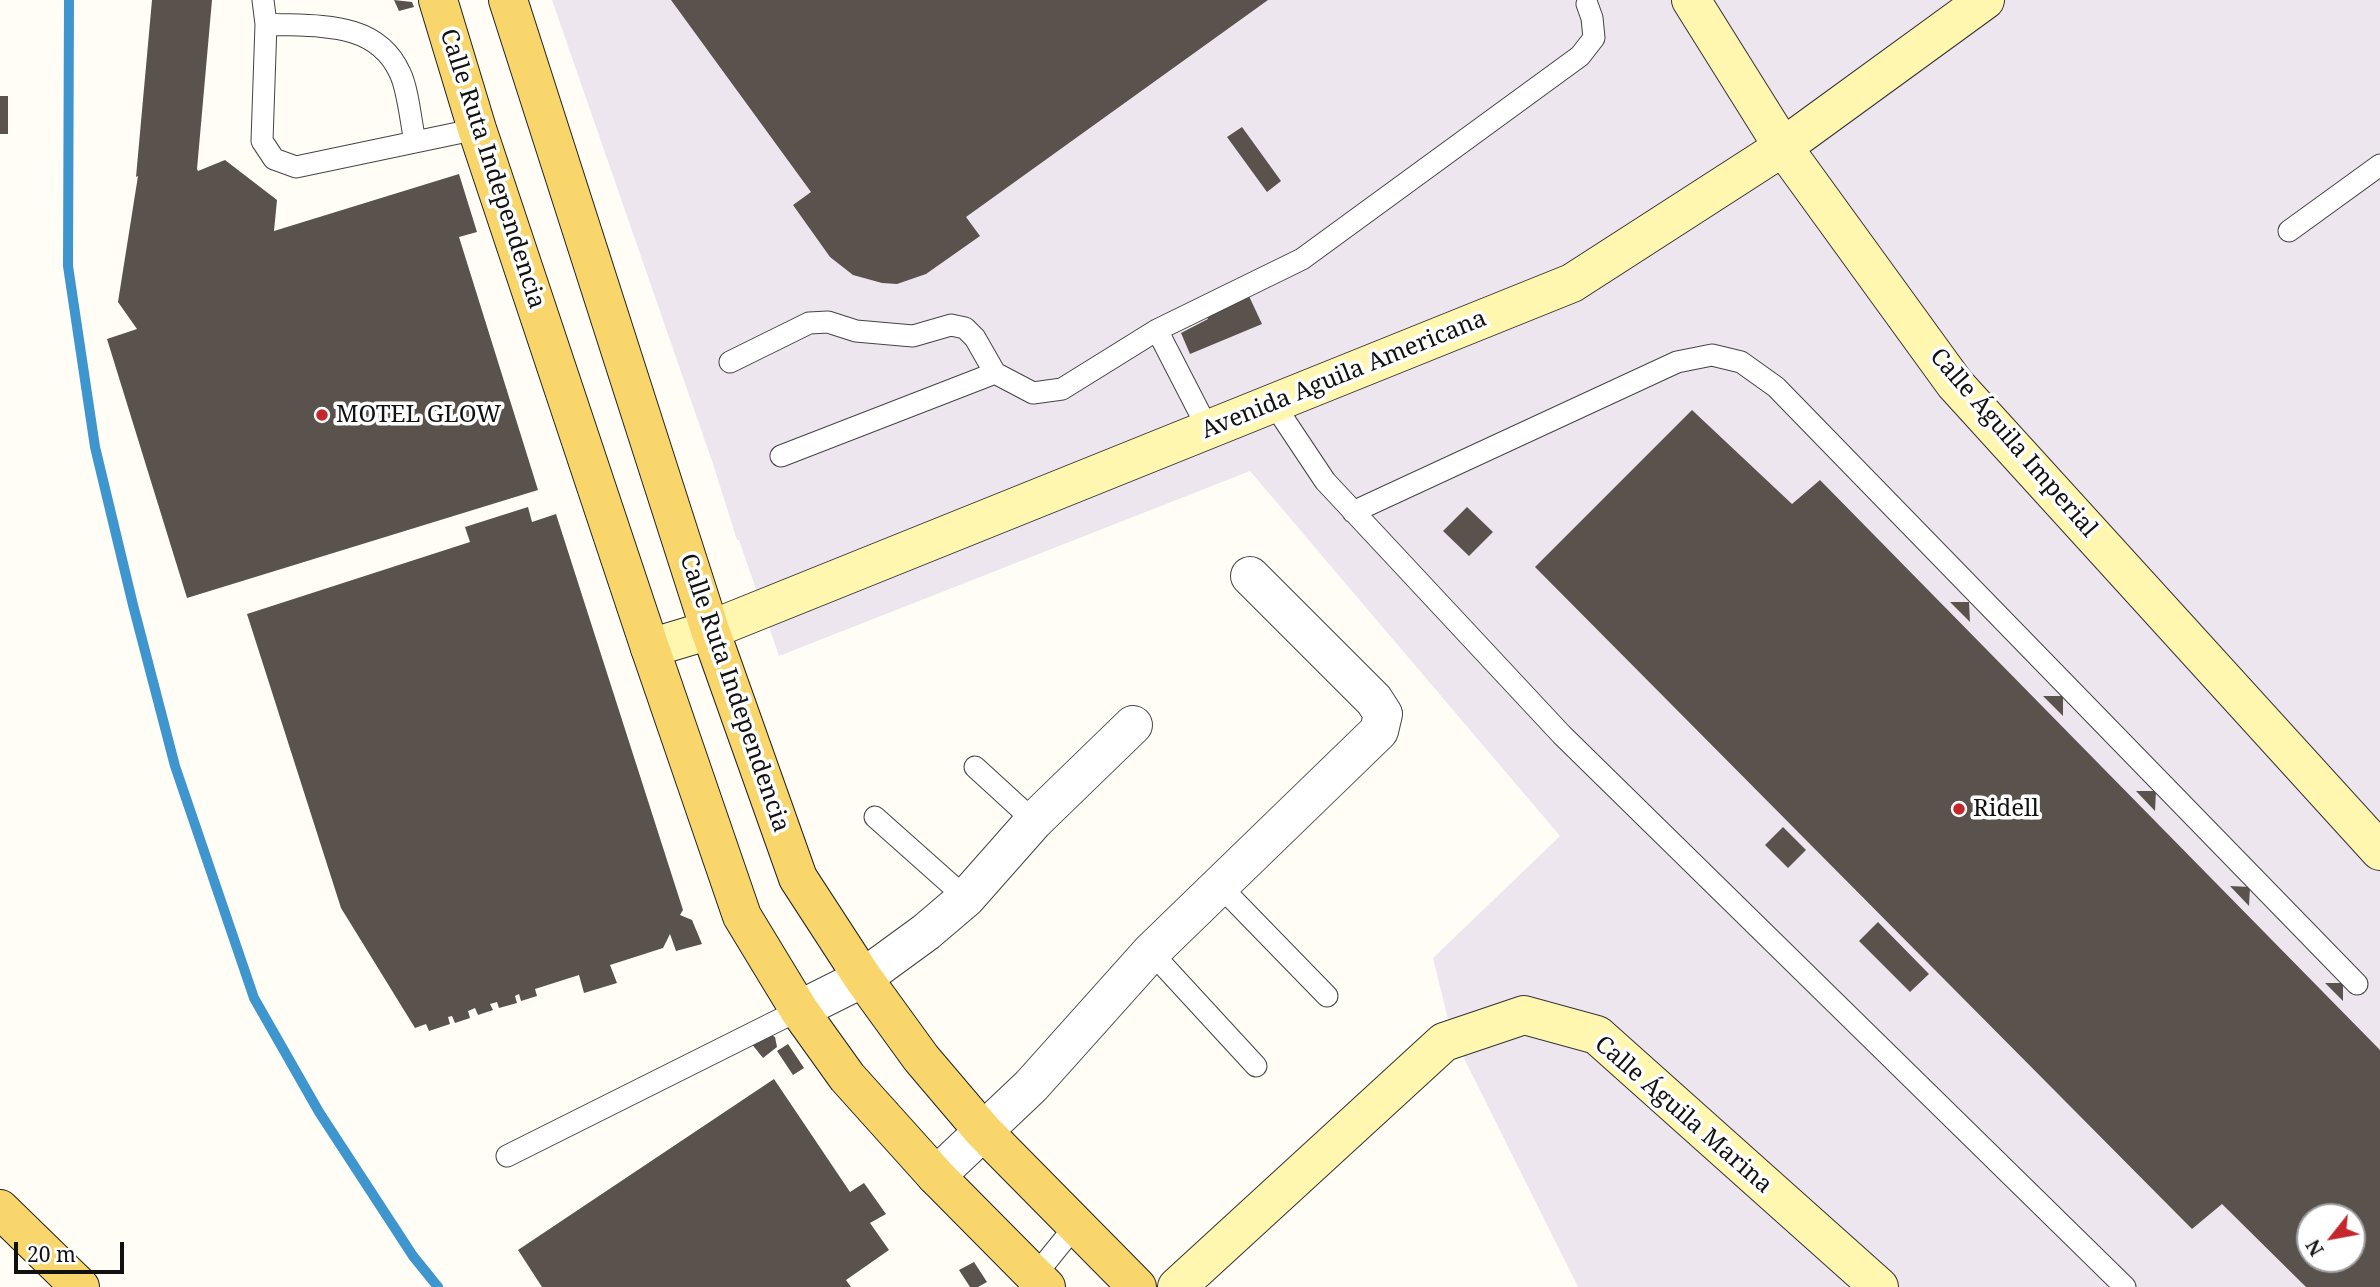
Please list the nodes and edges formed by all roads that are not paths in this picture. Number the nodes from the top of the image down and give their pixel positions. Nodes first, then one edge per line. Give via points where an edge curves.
1 (263, 0) edge
2 (438, 0) edge
3 (508, 0) edge
4 (1691, 0) edge
5 (1985, 0) edge
6 (1587, 4) dead end
7 (266, 24) junction
8 (477, 129) junction
9 (415, 142) junction
10 (1783, 147) junction
11 (2380, 165) edge
12 (2289, 231) dead end
13 (1157, 330) junction
14 (730, 362) dead end
15 (995, 373) junction
16 (1273, 403) junction
17 (1208, 429) junction
18 (781, 456) dead end
19 (1353, 512) junction
20 (1250, 576) dead end
21 (710, 630) junction
22 (650, 648) junction
23 (1133, 725) dead end
24 (975, 767) dead end
25 (875, 817) dead end
26 (1034, 821) junction
27 (2380, 851) edge
28 (1220, 886) junction
29 (966, 898) junction
30 (1151, 952) junction
31 (863, 978) junction
32 (2357, 984) dead end
33 (1327, 996) dead end
34 (799, 1010) junction
35 (1255, 1066) dead end
36 (983, 1131) junction
37 (506, 1156) dead end
38 (936, 1176) junction
39 (0, 1209) edge
40 (1076, 1225) junction
41 (1035, 1283) edge
42 (80, 1287) edge
43 (1137, 1287) edge
44 (1177, 1287) edge
45 (1879, 1287) edge
46 (2125, 1287) edge

1 - 7 lane
2 - 8 main road, Calle Ruta Independencia
3 - 21 main road, Calle Ruta Independencia
4 - 10 street, Calle Águila Imperial
5 - 10 street, Avenida Aguila Americana
6 - 13 lane via 1594,38 1580,56 1302,259
7 - 9 lane via 347,28 380,44 401,73
7 - 9 lane via 262,141 274,159 296,167
8 - 9 lane
8 - 22 main road, Calle Ruta Independencia
10 - 16 street, Avenida Aguila Americana via 1572,283
10 - 27 street, Calle Águila Imperial via 1955,384
11 - 12 lane
13 - 15 lane via 1062,389 1033,393
13 - 17 lane
14 - 15 lane via 809,323 914,336 951,325 965,328 975,338
15 - 18 lane
16 - 17 street, Avenida Aguila Americana
16 - 19 lane via 1325,481
17 - 21 street, Avenida Aguila Americana
19 - 32 lane via 1677,362 1712,355 1741,362 1776,387
19 - 46 lane via 1562,735
20 - 28 street via 1383,714 1379,731
21 - 22 street, Avenida Aguila Americana
21 - 31 main road, Calle Ruta Independencia via 798,878
22 - 34 main road, Calle Ruta Independencia via 742,916
23 - 26 street
24 - 26 lane
25 - 29 lane
26 - 29 street
28 - 30 street
28 - 33 lane
29 - 31 street
30 - 35 lane
30 - 36 street via 1031,1086
31 - 34 street
31 - 36 main road, Calle Ruta Independencia via 921,1058
34 - 37 lane
34 - 38 main road, Calle Ruta Independencia via 847,1077
36 - 38 street
36 - 40 main road, Calle Ruta Independencia
38 - 41 main road, Calle Ruta Independencia
39 - 42 main road
40 - 41 lane
40 - 43 main road, Calle Ruta Independencia
44 - 45 street, Calle Águila Marina via 1444,1042 1524,1015 1597,1035

